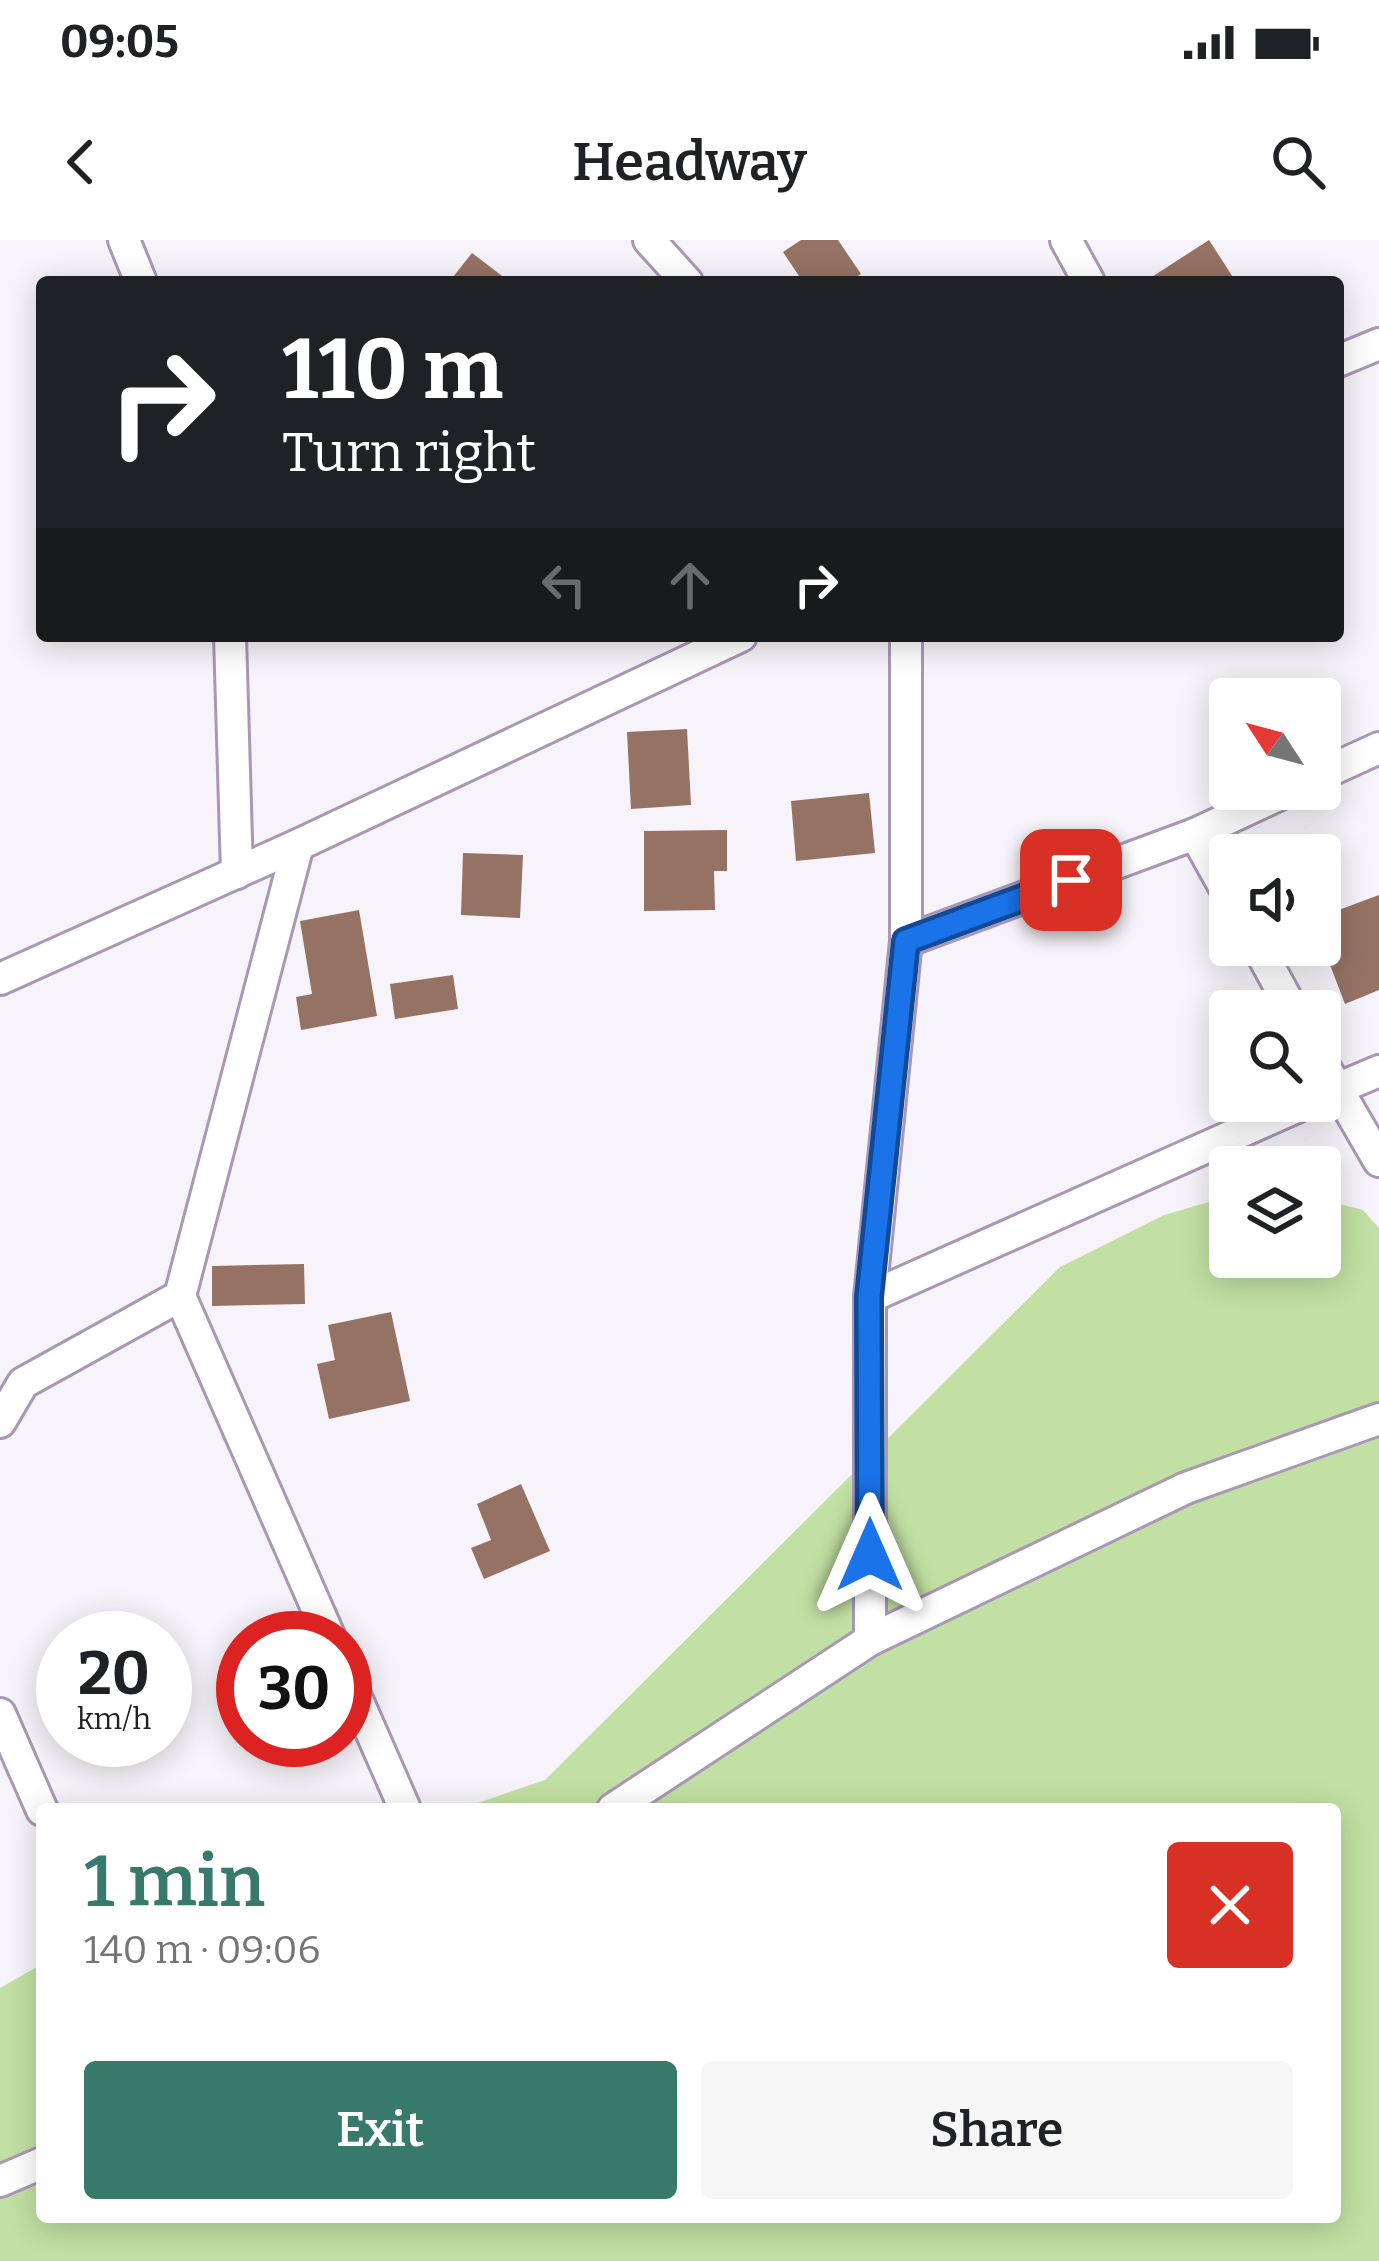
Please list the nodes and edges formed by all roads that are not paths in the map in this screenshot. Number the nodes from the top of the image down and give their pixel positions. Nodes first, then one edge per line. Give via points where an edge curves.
1 (124, 240) edge
2 (649, 240) edge
3 (1066, 240) edge
4 (139, 276) edge
5 (682, 276) edge
6 (1086, 276) edge
7 (1379, 344) edge
8 (1344, 359) edge
9 (230, 642) edge
10 (728, 642) edge
11 (906, 642) edge
12 (1379, 748) edge
13 (1341, 766) edge
14 (1246, 810) edge
15 (1195, 834) junction
16 (298, 845) junction
17 (1209, 859) edge
18 (236, 873) junction
19 (906, 941) junction
20 (0, 979) edge
21 (1379, 1071) edge
22 (1341, 1087) edge
23 (1341, 1117) edge
24 (1261, 1122) edge
25 (1379, 1161) edge
26 (180, 1296) junction
27 (869, 1297) junction
28 (1379, 1419) edge
29 (0, 1422) edge
30 (318, 1611) edge
31 (870, 1640) junction
32 (0, 1714) edge
33 (372, 1734) edge
34 (39, 1803) edge
35 (402, 1803) edge
36 (622, 1803) edge
37 (36, 2166) edge
38 (0, 2181) edge

1 - 4 street
2 - 5 street
3 - 6 street
7 - 8 street
9 - 18 street
10 - 16 street
11 - 19 street
12 - 13 street
14 - 15 street
15 - 17 street
15 - 19 street
16 - 18 street
16 - 26 street
18 - 20 street
19 - 27 street
21 - 22 street
23 - 25 street
24 - 27 street
26 - 29 street via 23,1383
26 - 30 street
27 - 31 street
28 - 31 street via 1186,1488
31 - 36 street
32 - 34 street
33 - 35 street
37 - 38 street

